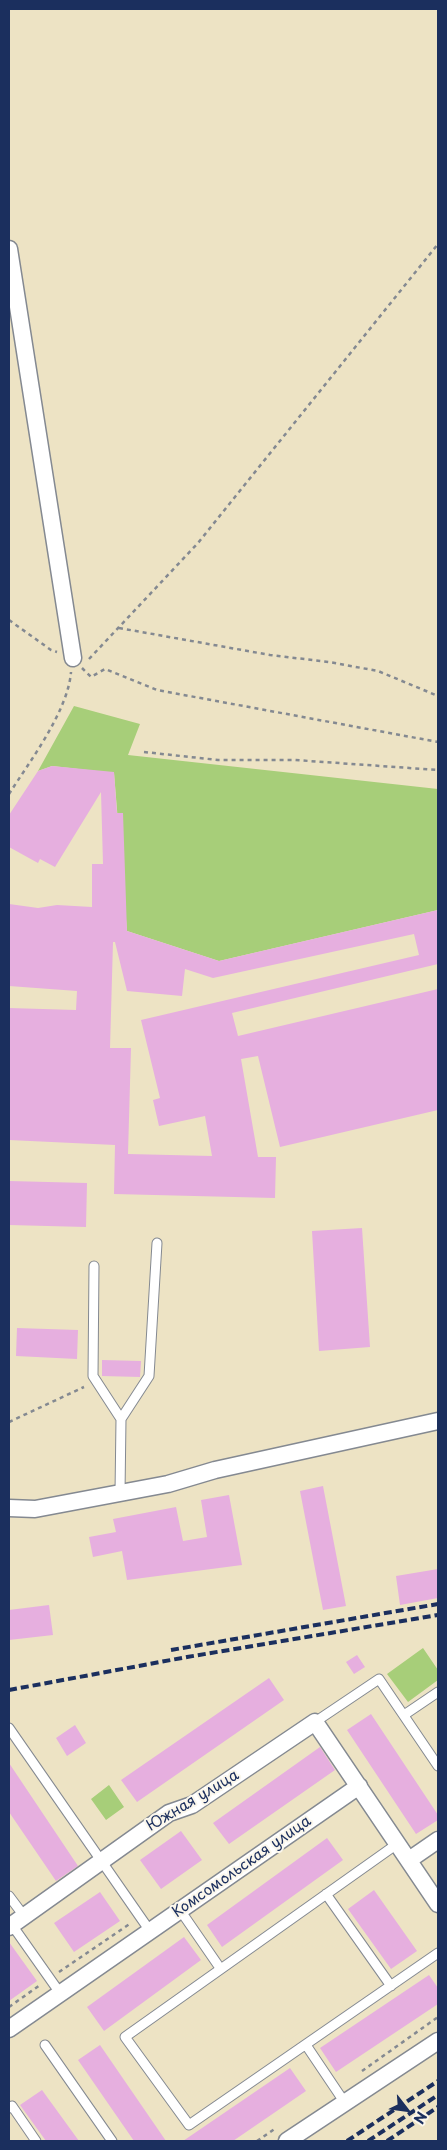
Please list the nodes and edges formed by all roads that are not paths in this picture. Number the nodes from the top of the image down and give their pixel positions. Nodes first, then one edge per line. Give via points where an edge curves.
1 (9, 249) edge
2 (73, 658) road end
3 (157, 1243) dead end
4 (94, 1266) dead end
5 (121, 1419) junction
6 (438, 1421) edge
7 (120, 1492) junction
8 (9, 1508) edge
9 (438, 1692) edge
10 (404, 1715) junction
11 (315, 1722) junction
12 (9, 1728) edge
13 (438, 1766) edge
14 (358, 1786) junction
15 (438, 1840) edge
16 (397, 1844) junction
17 (409, 1860) junction
18 (102, 1861) junction
19 (326, 1894) junction
20 (9, 1896) edge
21 (438, 1904) edge
22 (180, 1910) junction
23 (15, 1923) edge
24 (150, 1931) junction
25 (438, 1953) edge
26 (220, 1968) junction
27 (391, 1986) junction
28 (60, 1993) junction
29 (9, 2029) edge
30 (438, 2041) edge
31 (45, 2044) dead end
32 (306, 2045) junction
33 (345, 2103) junction
34 (9, 2108) edge
35 (36, 2141) edge
36 (112, 2141) edge
37 (287, 2141) edge

1 - 2 street
3 - 5 lane via 149,1376
4 - 5 lane via 93,1376
5 - 7 lane
6 - 7 street via 214,1464 168,1484
7 - 8 street via 35,1509
9 - 10 lane
10 - 11 lane via 379,1678
10 - 13 lane
11 - 14 street
11 - 18 street, Южная улица via 192,1805 170,1813
12 - 18 lane
14 - 16 street
14 - 22 street, Комсомольская улица
15 - 17 street
16 - 17 street
16 - 19 lane
17 - 21 street
18 - 23 street, Южная улица
18 - 24 lane
19 - 26 lane
19 - 27 lane
20 - 23 lane
22 - 24 street, Комсомольская улица
22 - 26 lane
23 - 28 lane
24 - 28 street, Комсомольская улица
25 - 27 lane
26 - 32 lane via 125,2037 189,2126
27 - 32 lane
28 - 29 street, Комсомольская улица
30 - 33 street
31 - 36 lane
32 - 33 lane
33 - 37 street
34 - 35 lane via 12,2106

